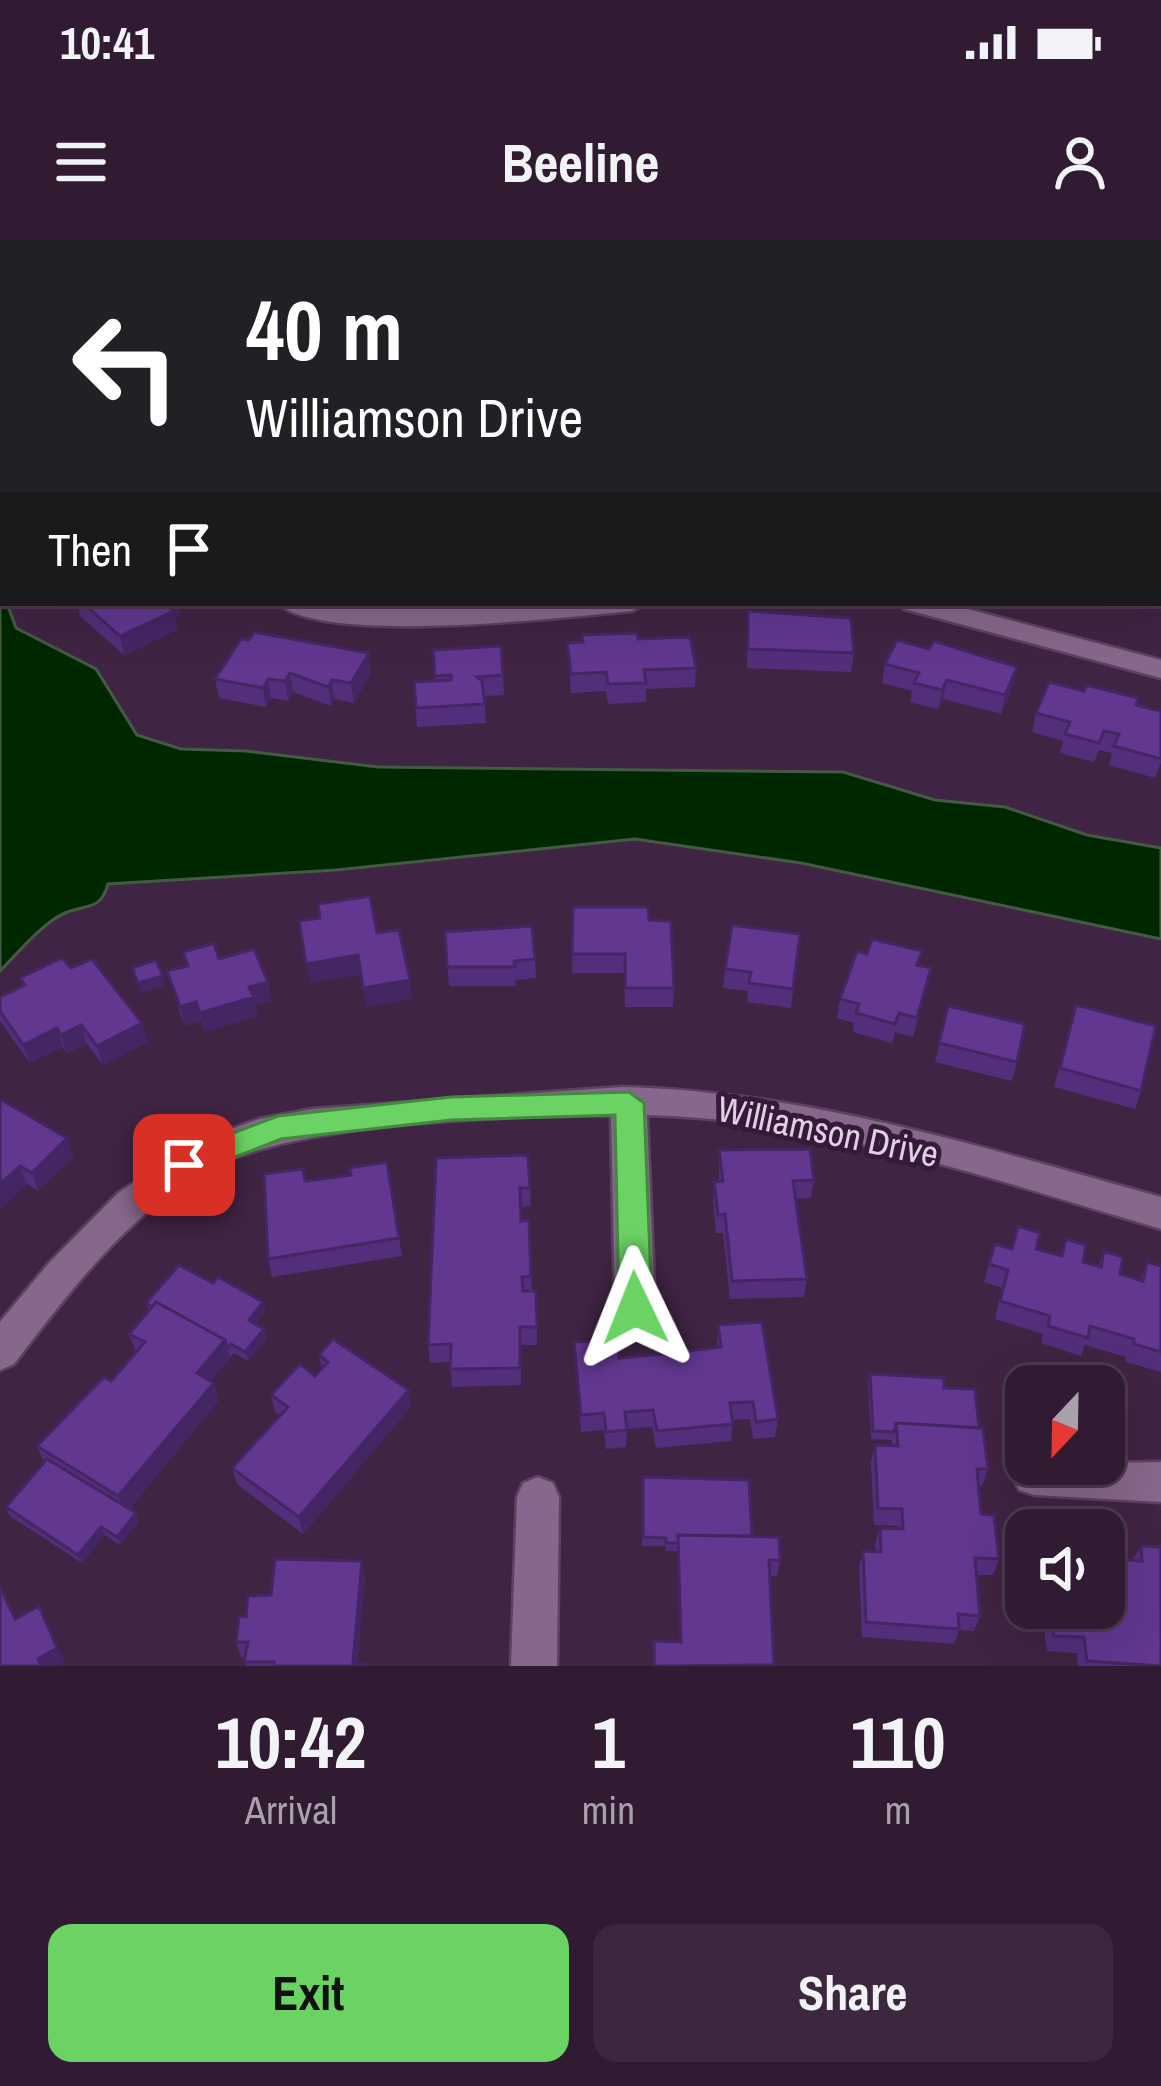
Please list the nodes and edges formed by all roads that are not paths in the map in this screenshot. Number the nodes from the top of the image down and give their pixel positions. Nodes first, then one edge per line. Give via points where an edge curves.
1 (301, 606) edge
2 (576, 606) edge
3 (925, 606) edge
4 (1161, 669) edge
5 (629, 1103) junction
6 (1161, 1213) edge
7 (635, 1308) dead end
8 (0, 1352) edge
9 (1125, 1480) edge
10 (1161, 1482) edge
11 (538, 1497) dead end
12 (534, 1666) edge

1 - 2 street via 373,617
3 - 4 street
5 - 6 street, Williamson Drive via 686,1103 816,1123
5 - 7 street
5 - 8 street, Williamson Drive via 451,1109 278,1127 228,1144 184,1165 128,1208
9 - 10 street
11 - 12 street

